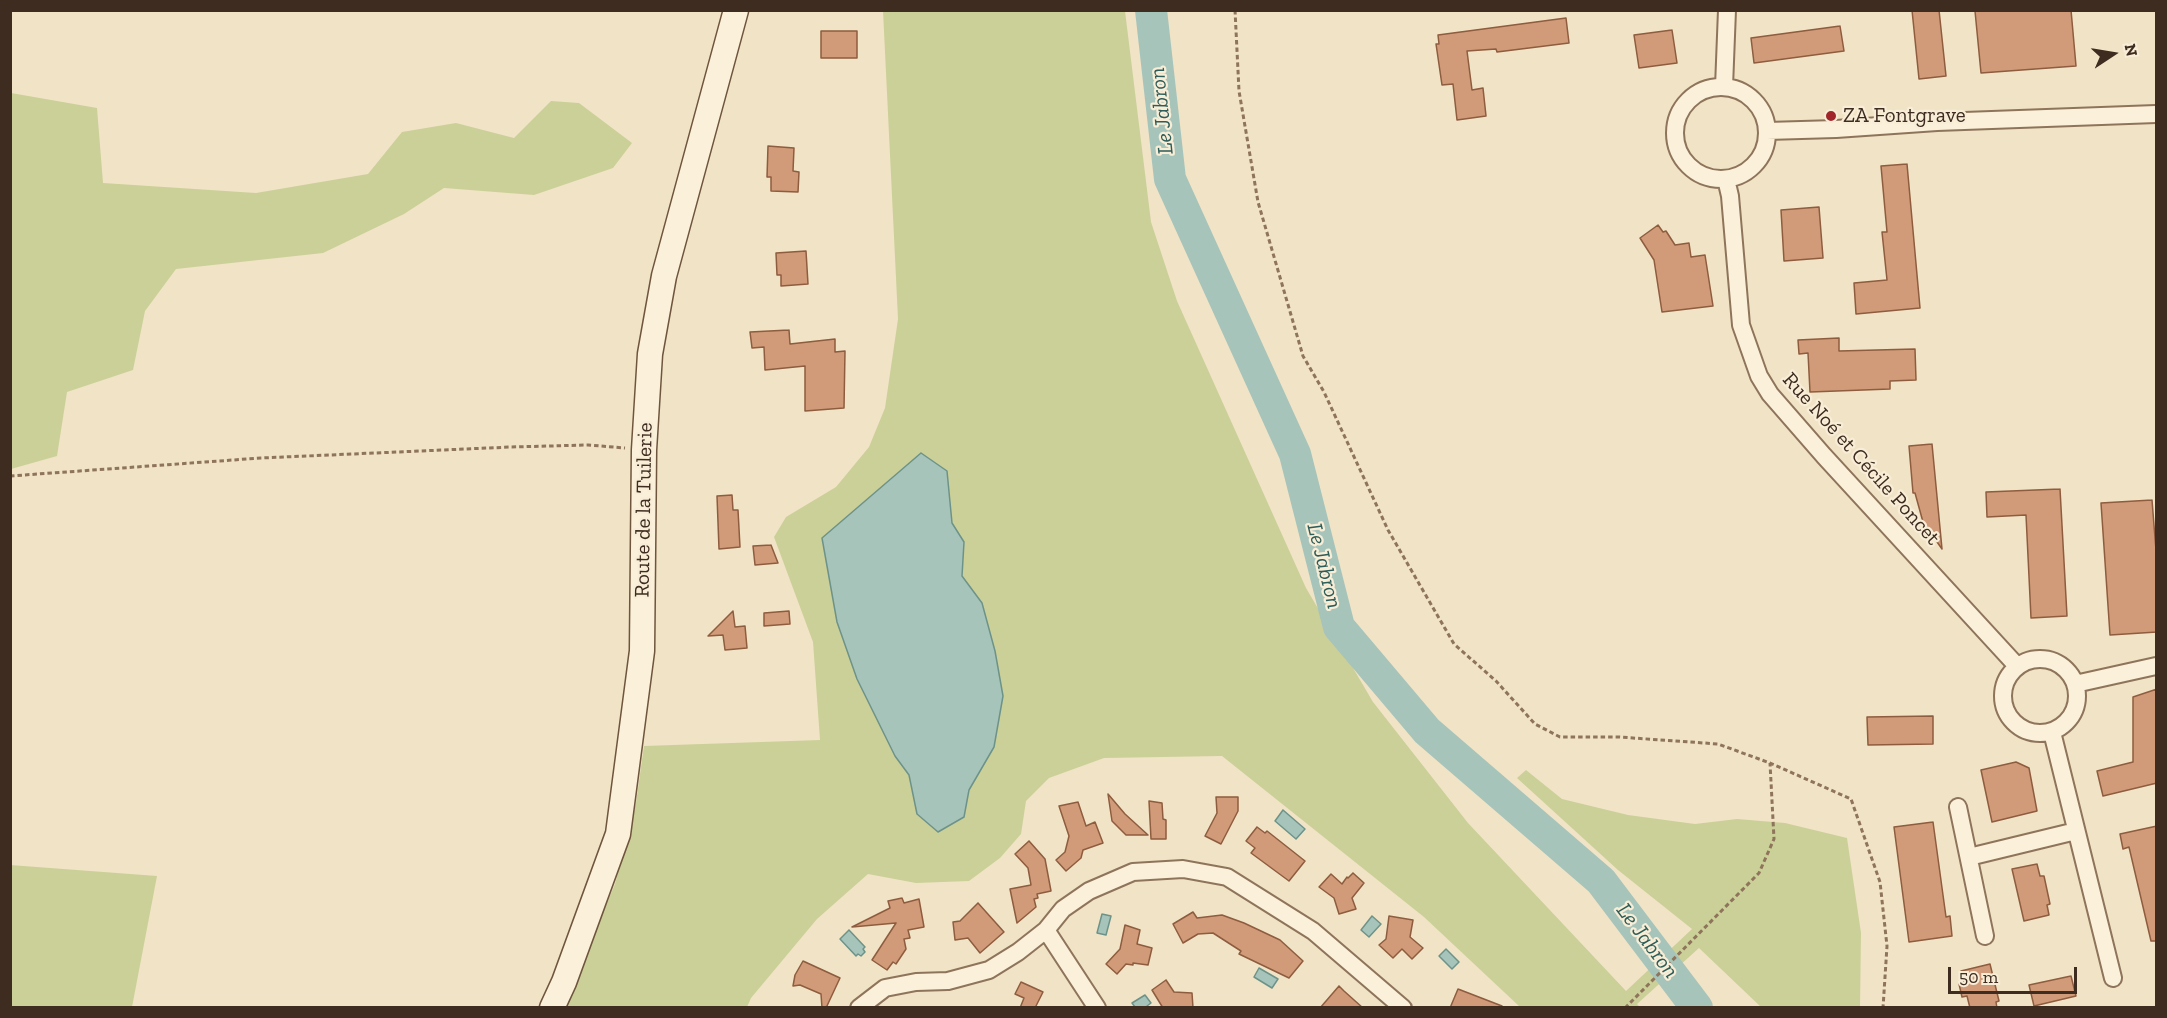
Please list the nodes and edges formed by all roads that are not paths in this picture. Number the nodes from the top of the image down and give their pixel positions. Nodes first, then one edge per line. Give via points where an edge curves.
1 (736, 10) edge
2 (1727, 10) edge
3 (1724, 87) junction
4 (2157, 114) edge
5 (1767, 130) junction
6 (1726, 179) junction
7 (2017, 666) junction
8 (2157, 666) edge
9 (2075, 684) junction
10 (2052, 732) junction
11 (1958, 807) dead end
12 (2076, 831) junction
13 (1970, 857) junction
14 (1046, 930) junction
15 (1985, 936) dead end
16 (2113, 978) dead end
17 (552, 1008) edge
18 (859, 1008) edge
19 (1097, 1008) edge
20 (1403, 1008) edge

1 - 17 main road, Route de la Tuilerie via 660,295 650,354 644,450 642,651 618,834
2 - 3 street
3 - 5 street via 1743,92 1757,104
3 - 6 street via 1704,90 1688,101 1675,129 1678,149 1689,166 1706,177
4 - 5 street
5 - 6 street via 1764,150 1753,166
6 - 7 street, Rue Noé et Cécile Poncet via 1741,325 1759,376 1824,456
7 - 9 street via 2036,658 2046,659 2064,668
7 - 10 street via 2010,672 2003,690 2004,709 2024,730
8 - 9 street
9 - 10 street via 2073,713
10 - 12 street
11 - 13 street
12 - 13 street
12 - 16 street
13 - 15 street
14 - 18 street via 989,970 948,981 885,988
14 - 19 street
14 - 20 street via 1063,909 1089,891 1133,872 1184,869 1227,877 1313,931

